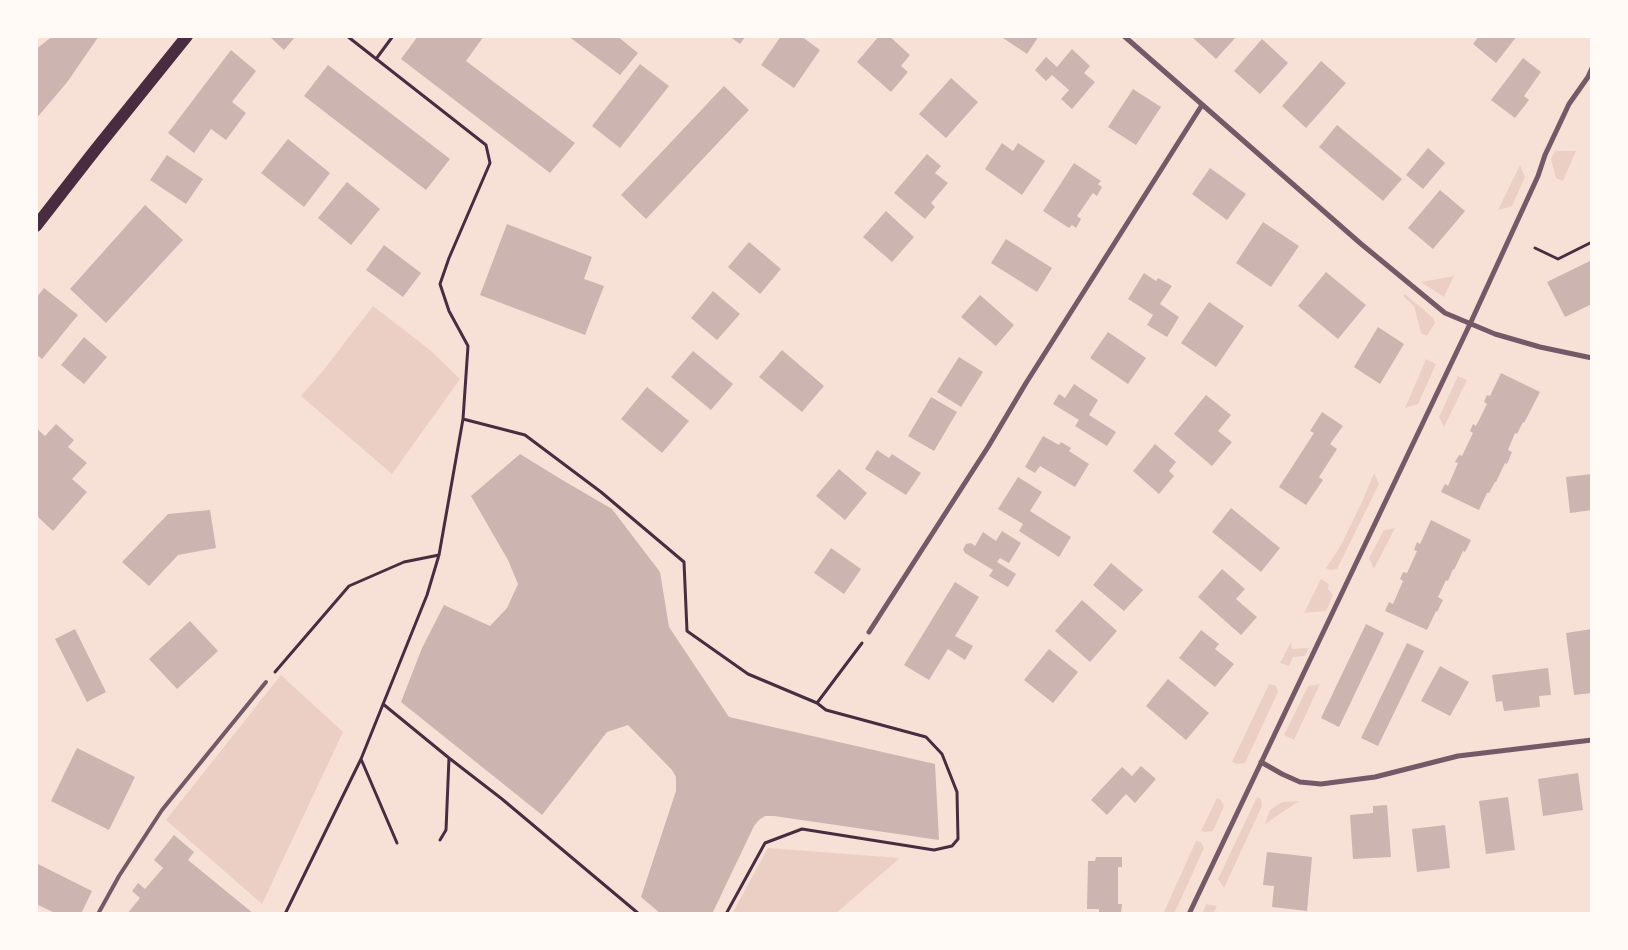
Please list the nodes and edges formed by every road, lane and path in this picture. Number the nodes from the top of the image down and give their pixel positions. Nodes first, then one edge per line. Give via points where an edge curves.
1 (347, 36) edge
2 (393, 36) edge
3 (1124, 36) edge
4 (183, 38) edge
5 (376, 59) junction
6 (1592, 68) edge
7 (1202, 105) junction
8 (36, 226) edge
9 (1592, 242) edge
10 (1535, 248) dead end
11 (1470, 324) junction
12 (1592, 358) edge
13 (463, 419) junction
14 (439, 555) junction
15 (869, 632) dead end
16 (858, 648) dead end
17 (266, 682) joint
18 (816, 703) junction
19 (384, 704) junction
20 (1592, 740) edge
21 (449, 758) junction
22 (361, 759) junction
23 (1261, 762) junction
24 (440, 840) dead end
25 (397, 843) dead end
26 (98, 914) edge
27 (285, 914) edge
28 (639, 914) edge
29 (726, 914) edge
30 (1189, 914) edge

1 - 5 path
2 - 5 path
3 - 7 street
4 - 8 main road
5 - 13 path via 486,145 490,163 440,284 449,311 468,346
6 - 11 street via 1569,104
7 - 11 street via 1394,272 1445,313
7 - 15 street
9 - 10 path via 1558,259
11 - 12 street via 1540,347
11 - 23 street
13 - 14 path
13 - 18 path via 525,436 602,492 684,562 687,631 748,674
14 - 17 path via 404,562 349,586
14 - 19 path via 427,595
16 - 18 path
17 - 26 lane via 162,810
18 - 29 path via 826,710 926,737 942,754 957,792 958,839 952,846 934,850 802,829 765,843
19 - 21 path
19 - 22 path
20 - 23 street via 1458,756 1375,777 1321,784 1300,782
21 - 24 path via 446,830
21 - 28 path
22 - 25 path
22 - 27 path
23 - 30 street

